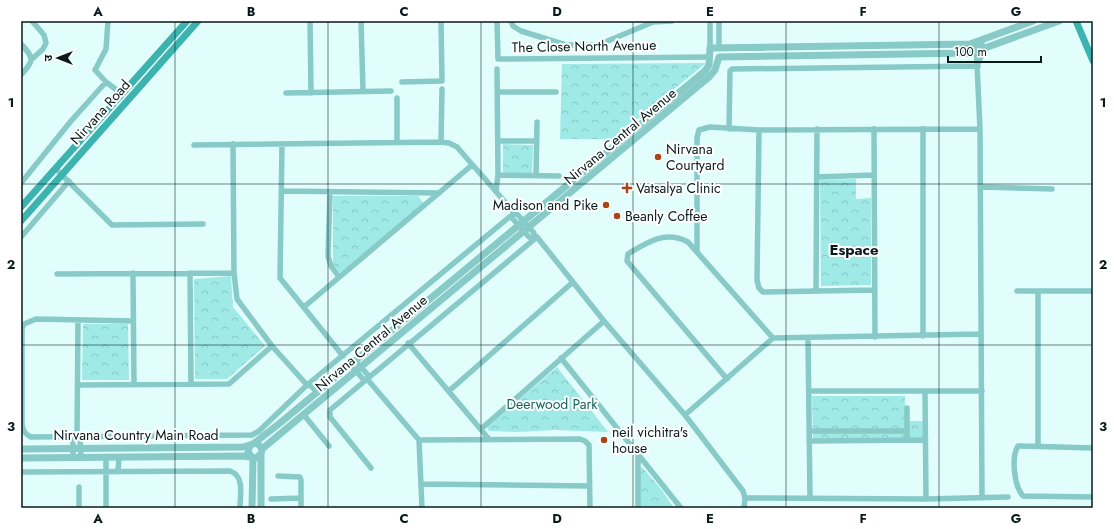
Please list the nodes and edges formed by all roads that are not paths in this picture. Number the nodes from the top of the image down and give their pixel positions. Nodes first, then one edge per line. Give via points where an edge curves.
1 (32, 21) edge
2 (108, 21) edge
3 (187, 21) edge
4 (198, 21) edge
5 (310, 21) edge
6 (361, 21) edge
7 (441, 21) edge
8 (497, 21) edge
9 (511, 21) edge
10 (672, 21) edge
11 (710, 21) edge
12 (719, 21) edge
13 (1034, 21) edge
14 (1059, 21) edge
15 (1076, 21) edge
16 (979, 42) junction
17 (21, 44) edge
18 (719, 47) junction
19 (710, 48) junction
20 (26, 50) junction
21 (979, 51) junction
22 (21, 55) edge
23 (710, 57) junction
24 (719, 57) junction
25 (32, 59) junction
26 (1093, 61) edge
27 (978, 65) junction
28 (497, 69) dead end
29 (21, 75) edge
30 (106, 82) junction
31 (402, 82) dead end
32 (442, 89) dead end
33 (363, 91) junction
34 (391, 91) dead end
35 (498, 92) junction
36 (556, 92) dead end
37 (286, 93) dead end
38 (311, 93) junction
39 (122, 94) junction
40 (397, 98) dead end
41 (537, 122) dead end
42 (729, 129) junction
43 (817, 129) junction
44 (874, 129) junction
45 (923, 129) junction
46 (980, 129) junction
47 (759, 130) junction
48 (498, 141) junction
49 (537, 141) junction
50 (397, 142) junction
51 (441, 142) junction
52 (233, 144) junction
53 (282, 144) junction
54 (194, 146) dead end
55 (472, 165) junction
56 (56, 168) junction
57 (62, 174) junction
58 (498, 175) junction
59 (536, 175) junction
60 (874, 175) junction
61 (559, 176) dead end
62 (817, 177) junction
63 (69, 181) junction
64 (21, 183) edge
65 (980, 188) junction
66 (1052, 189) dead end
67 (282, 191) junction
68 (496, 191) junction
69 (330, 192) junction
70 (439, 193) junction
71 (21, 207) edge
72 (513, 214) junction
73 (21, 221) edge
74 (203, 224) dead end
75 (521, 224) junction
76 (527, 230) junction
77 (21, 238) edge
78 (534, 239) junction
79 (698, 252) junction
80 (133, 273) junction
81 (190, 273) junction
82 (234, 273) junction
83 (57, 274) dead end
84 (339, 277) junction
85 (573, 282) junction
86 (816, 290) junction
87 (875, 290) junction
88 (1017, 291) dead end
89 (1038, 291) junction
90 (1093, 291) edge
91 (304, 307) junction
92 (78, 320) junction
93 (133, 321) junction
94 (604, 321) junction
95 (981, 334) junction
96 (923, 336) junction
97 (875, 337) junction
98 (773, 338) junction
99 (808, 338) junction
100 (408, 343) junction
101 (272, 346) junction
102 (343, 356) junction
103 (561, 358) junction
104 (353, 362) junction
105 (359, 369) junction
106 (728, 379) junction
107 (368, 380) junction
108 (134, 384) junction
109 (191, 384) junction
110 (78, 385) junction
111 (307, 385) junction
112 (449, 391) junction
113 (809, 391) junction
114 (982, 391) junction
115 (316, 392) junction
116 (925, 392) junction
117 (310, 397) junction
118 (907, 408) dead end
119 (304, 415) junction
120 (685, 415) junction
121 (481, 429) junction
122 (809, 431) junction
123 (907, 431) junction
124 (77, 437) junction
125 (488, 438) junction
126 (419, 440) junction
127 (907, 440) junction
128 (925, 440) junction
129 (809, 441) junction
130 (252, 444) junction
131 (329, 446) dead end
132 (1038, 446) junction
133 (1093, 448) edge
134 (21, 449) edge
135 (76, 449) junction
136 (261, 452) junction
137 (638, 455) junction
138 (77, 457) junction
139 (106, 457) junction
140 (119, 457) junction
141 (252, 457) junction
142 (21, 458) edge
143 (371, 468) dead end
144 (21, 472) edge
145 (107, 472) junction
146 (118, 472) junction
147 (278, 476) dead end
148 (421, 484) junction
149 (589, 486) junction
150 (79, 487) dead end
151 (1008, 497) dead end
152 (1093, 497) edge
153 (301, 498) junction
154 (745, 498) junction
155 (982, 498) junction
156 (271, 499) dead end
157 (810, 499) junction
158 (926, 499) junction
159 (79, 508) edge
160 (106, 508) edge
161 (240, 508) edge
162 (252, 508) edge
163 (261, 508) edge
164 (301, 508) edge
165 (422, 508) edge
166 (590, 508) edge
167 (638, 508) edge
168 (681, 508) edge
169 (744, 508) edge

1 - 25 street via 44,35 46,43 43,50
2 - 30 street via 106,49 95,70
3 - 39 main road, Nirvana Road
4 - 57 main road, Nirvana Road
5 - 38 street
6 - 33 street
7 - 31 street via 442,81
8 - 23 street, The Close North Avenue via 498,59
9 - 10 street via 513,26 521,31 566,45 598,45 653,22
11 - 19 street
12 - 18 street
13 - 16 street
14 - 21 street
15 - 26 main road
16 - 18 street
16 - 21 street
17 - 20 street
18 - 19 street
18 - 24 street
19 - 23 street, Nirvana Central Avenue
20 - 22 street
20 - 25 street
21 - 24 street
21 - 27 street via 982,57
23 - 24 street
23 - 75 street, Nirvana Central Avenue via 705,71
24 - 76 street, Nirvana Central Avenue via 715,70 709,77
25 - 29 street via 31,64
27 - 42 street via 732,69
27 - 46 street
28 - 35 street, The Close North Avenue
30 - 39 street
30 - 64 street
32 - 51 street
33 - 34 street
33 - 38 street
35 - 36 street
35 - 48 street, The Close North Avenue
37 - 38 street
39 - 56 main road, Nirvana Road
40 - 50 street
41 - 49 street
42 - 47 street
42 - 79 street via 710,127 699,130 697,134
43 - 44 street
43 - 47 street
43 - 62 street
44 - 45 street
44 - 60 street
45 - 46 street
45 - 96 street
46 - 65 street
47 - 86 street via 756,280 763,292
48 - 49 street
48 - 58 street, The Close North Avenue
49 - 59 street
50 - 51 street
50 - 53 street
51 - 55 street via 457,147
52 - 53 street
52 - 54 street
52 - 82 street
53 - 67 street
55 - 68 street
55 - 70 street
56 - 57 street
56 - 71 main road, Nirvana Road
57 - 63 street
57 - 73 main road, Nirvana Road
58 - 59 street
58 - 68 street, The Close North Avenue
59 - 61 street
60 - 62 street
60 - 87 street
62 - 86 street
63 - 74 street via 112,225
63 - 77 street
65 - 66 street
65 - 95 street
67 - 69 street
67 - 91 street via 280,278
68 - 72 street
69 - 70 street
69 - 84 street via 328,256
70 - 84 street
72 - 75 street via 512,218
72 - 102 street
75 - 76 street
75 - 104 street, Nirvana Central Avenue
76 - 78 street via 534,233
76 - 105 street, Nirvana Central Avenue
78 - 85 street via 537,237
78 - 100 street
79 - 98 street
79 - 106 street via 679,237 666,237 650,240 628,254 627,261
80 - 81 street
80 - 83 street
80 - 93 street
81 - 82 street
81 - 109 street
82 - 101 street via 237,299
84 - 91 street
85 - 94 street
85 - 112 street
86 - 87 street
87 - 97 street
88 - 89 street
89 - 90 street
89 - 132 street
91 - 102 street
92 - 93 street
92 - 110 street
92 - 124 street via 36,319 24,324 22,329 23,431 31,437
93 - 108 street
94 - 103 street
94 - 120 street
95 - 96 street
95 - 114 street
96 - 97 street
97 - 99 street
98 - 99 street
98 - 106 street
99 - 113 street
100 - 107 street
100 - 112 street
101 - 109 street via 229,384
101 - 111 street
102 - 111 street
103 - 121 street
103 - 137 street
104 - 105 street
104 - 115 street, Nirvana Central Avenue
105 - 107 street via 368,375
105 - 119 street, Nirvana Central Avenue
106 - 120 street
107 - 126 street
107 - 143 street via 330,410 329,414
108 - 109 street
108 - 110 street
110 - 124 street
111 - 115 street
111 - 117 street via 306,390
111 - 124 street via 252,435
112 - 121 street
113 - 116 street
113 - 122 street
114 - 116 street
114 - 155 street
115 - 117 street, Nirvana Central Avenue
116 - 128 street
117 - 130 street, Nirvana Central Avenue
118 - 123 street
119 - 131 street
119 - 136 street, Nirvana Central Avenue
120 - 154 street via 743,491
121 - 125 street
122 - 123 street
122 - 129 street
123 - 127 street
124 - 135 street via 73,440
125 - 126 street
125 - 149 street via 585,441 589,445
126 - 148 street
127 - 128 street
127 - 129 street
128 - 158 street
129 - 157 street
130 - 135 street, Nirvana Country Main Road via 243,447
130 - 136 street via 258,444
130 - 141 street via 248,452
132 - 133 street
132 - 152 street via 1018,446 1015,450 1016,482 1023,496
134 - 135 street, Nirvana Country Main Road
135 - 138 street
136 - 141 street, Nirvana Central Avenue
136 - 163 street
137 - 167 street
137 - 168 street
138 - 139 street, Nirvana Country Main Road
138 - 142 street, Nirvana Country Main Road
139 - 140 street, Nirvana Country Main Road
139 - 145 street
140 - 141 street, Nirvana Country Main Road
140 - 146 street
141 - 162 street
144 - 145 street
145 - 146 street
145 - 160 street
146 - 161 street via 230,471 236,473 239,478
147 - 153 street via 300,477
148 - 149 street
148 - 165 street
149 - 166 street
150 - 159 street
151 - 155 street
153 - 156 street
153 - 164 street
154 - 157 street
154 - 169 street
155 - 158 street
157 - 158 street

